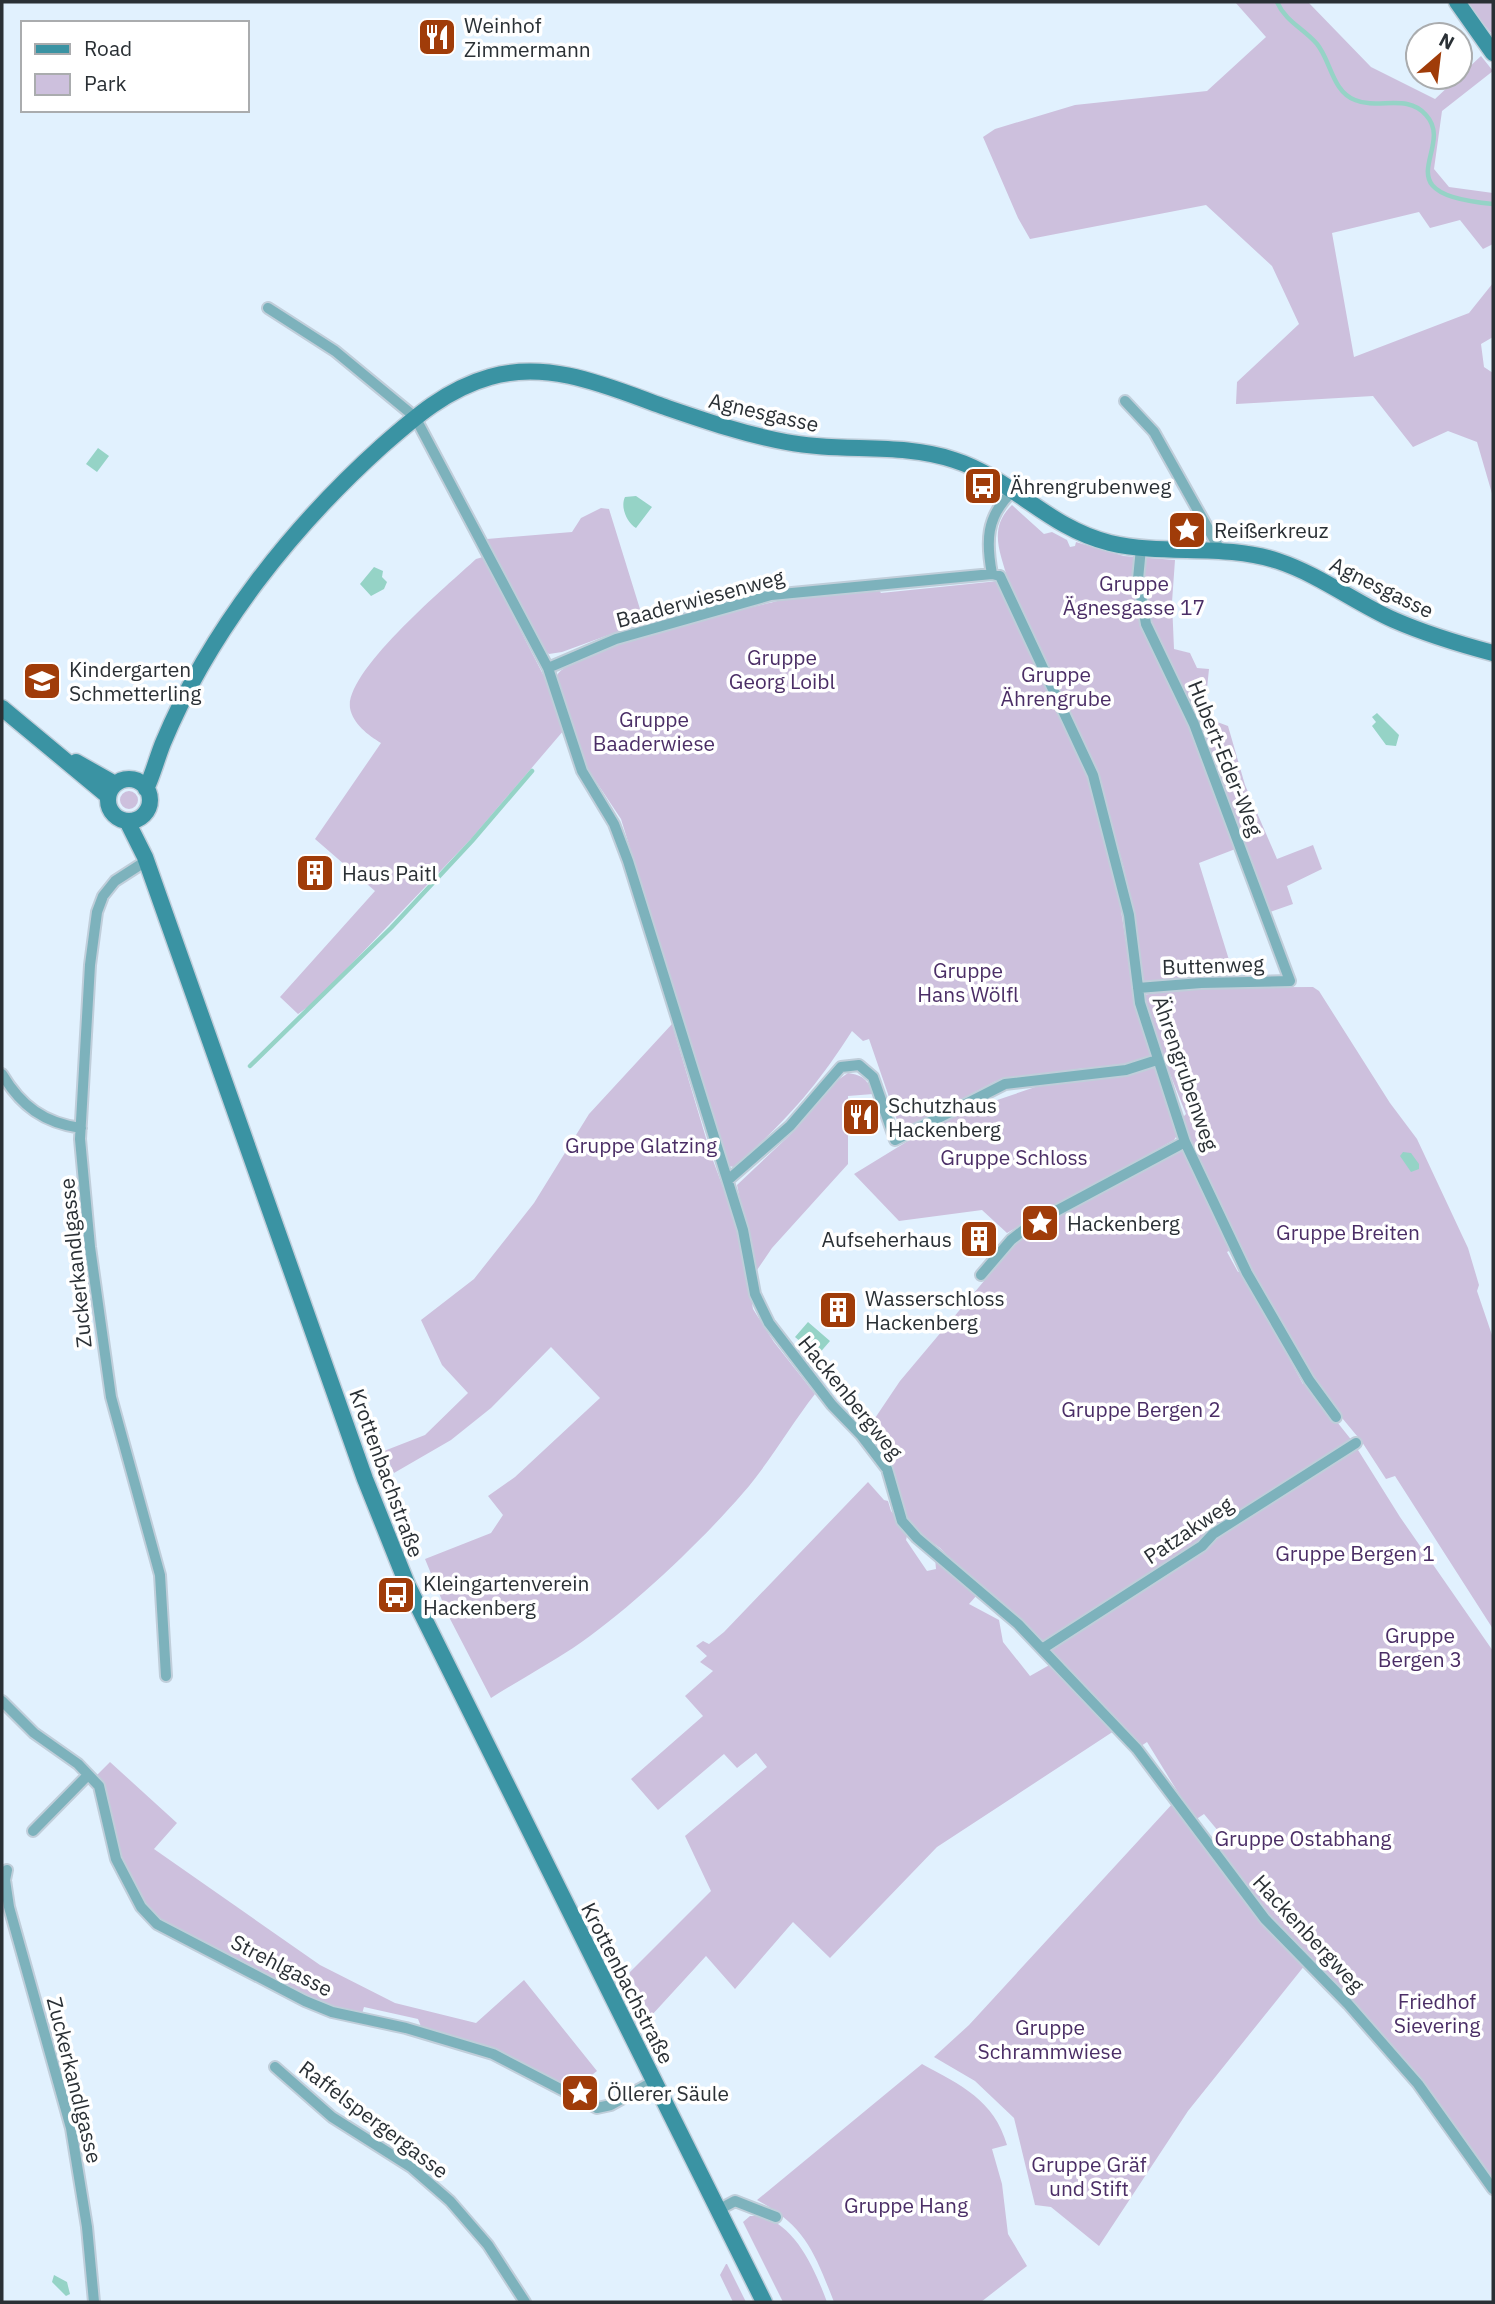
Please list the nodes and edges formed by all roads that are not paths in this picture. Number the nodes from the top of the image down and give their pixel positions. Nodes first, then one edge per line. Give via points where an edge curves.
1 (1457, 2) edge
2 (1493, 53) edge
3 (268, 308) dead end
4 (1125, 401) dead end
5 (415, 417) junction
6 (1011, 493) junction
7 (1141, 548) junction
8 (1219, 548) junction
9 (992, 574) junction
10 (1493, 653) edge
11 (548, 668) junction
12 (2, 708) edge
13 (163, 744) junction
14 (132, 779) junction
15 (146, 789) junction
16 (112, 790) junction
17 (134, 819) junction
18 (146, 859) junction
19 (1290, 981) joint
20 (1138, 988) junction
21 (1157, 1060) junction
22 (2, 1074) edge
23 (81, 1128) junction
24 (1185, 1142) junction
25 (728, 1180) junction
26 (981, 1275) dead end
27 (1336, 1417) dead end
28 (1356, 1443) dead end
29 (1042, 1649) junction
30 (166, 1676) dead end
31 (2, 1701) edge
32 (88, 1775) junction
33 (33, 1831) dead end
34 (7, 1870) dead end
35 (275, 2067) dead end
36 (654, 2081) junction
37 (1493, 2189) edge
38 (718, 2210) junction
39 (776, 2217) dead end
40 (94, 2302) edge
41 (525, 2302) edge
42 (764, 2302) edge

1 - 2 main road
3 - 5 street via 335,351
4 - 8 street via 1154,432
5 - 6 main road, Agnesgasse via 447,394 484,378 543,371 596,382 715,424 783,442 944,457 978,470
5 - 11 street, Hackenbergweg
5 - 13 main road, Agnesgasse via 343,481 263,573 205,663
6 - 7 main road, Agnesgasse via 1081,533
6 - 9 street via 990,525 987,551
7 - 8 main road, Agnesgasse
7 - 19 street, Hubert-Eder-Weg via 1138,579 1146,624 1194,724
8 - 10 main road, Agnesgasse via 1278,561 1392,619
9 - 11 street, Baaderwiesenweg via 771,595 617,639
9 - 20 street, Ährengrubenweg via 1000,576 1093,775 1129,915
11 - 25 street, Hackenbergweg via 570,743 626,854
12 - 16 main road
13 - 14 main road, Agnesgasse
13 - 15 main road, Agnesgasse
14 - 15 main road
14 - 16 main road
15 - 17 main road via 149,804
16 - 17 main road via 112,812
17 - 18 main road, Krottenbachstraße
18 - 23 street, Zuckerkandlgasse via 115,881 97,912
18 - 36 main road, Krottenbachstraße via 403,1574
19 - 20 street, Buttenweg
20 - 21 street, Ährengrubenweg
21 - 24 street, Ährengrubenweg
21 - 25 street via 1126,1070 1005,1084 895,1140 873,1077 859,1065 841,1067 790,1126
22 - 23 street via 29,1109 60,1125
23 - 30 street, Zuckerkandlgasse via 90,1247 111,1397 160,1575
24 - 26 street via 1030,1225
24 - 27 street, Ährengrubenweg via 1247,1273 1309,1380
25 - 29 street, Hackenbergweg via 755,1294 769,1324 887,1469 902,1521
28 - 29 street, Patzakweg
29 - 37 street, Hackenbergweg via 1145,1759 1265,1919 1418,2084
31 - 32 street, Strehlgasse
32 - 33 street
32 - 36 street, Strehlgasse via 99,1786 109,1836 125,1880 156,1924 305,2001 493,2054 597,2108
34 - 40 street, Zuckerkandlgasse via 9,1907 71,2128 88,2227
35 - 41 street, Raffelspergergasse via 332,2117 411,2167 450,2201 488,2245
36 - 38 main road, Krottenbachstraße
38 - 39 street via 735,2201
38 - 42 main road, Krottenbachstraße

